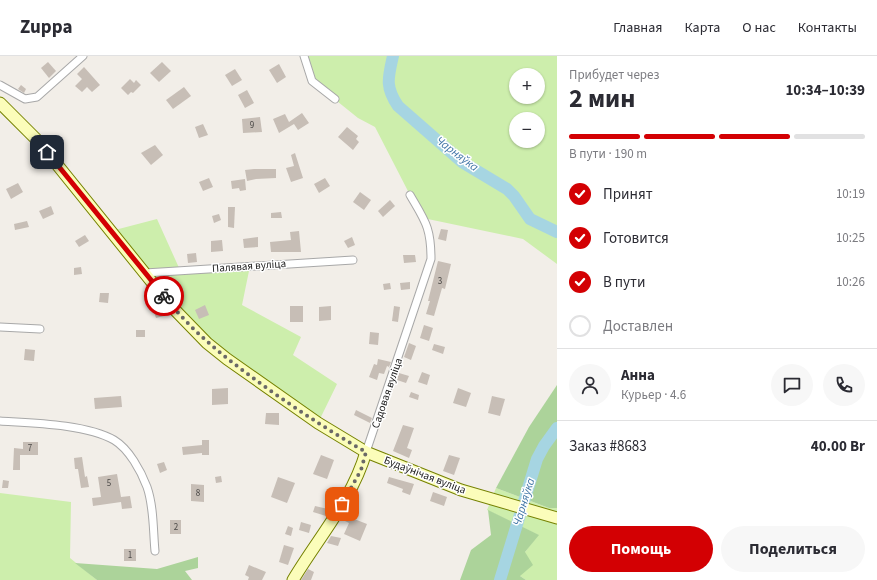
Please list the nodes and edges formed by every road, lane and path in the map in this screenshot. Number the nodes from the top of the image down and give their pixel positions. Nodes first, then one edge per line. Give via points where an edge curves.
1 (83, 56) edge
2 (304, 56) edge
3 (0, 85) edge
4 (335, 100) dead end
5 (0, 102) edge
6 (410, 195) dead end
7 (353, 260) dead end
8 (145, 273) junction
9 (0, 327) edge
10 (40, 329) dead end
11 (0, 421) edge
12 (366, 452) junction
13 (557, 518) edge
14 (156, 551) dead end
15 (293, 580) edge

1 - 3 street via 37,97 25,99
2 - 4 street via 312,82
5 - 8 main road, Будаўнічая вуліца via 38,141
6 - 12 street, Садовая вуліца via 428,226 432,259
7 - 8 street, Палявая вуліца
8 - 12 main road, Будаўнічая вуліца via 172,307 207,343 311,419
9 - 10 street
11 - 14 street via 72,427 115,440 129,454 147,488
12 - 13 main road, Будаўнічая вуліца via 461,490
12 - 15 main road, Садовая вуліца via 361,470 348,494

